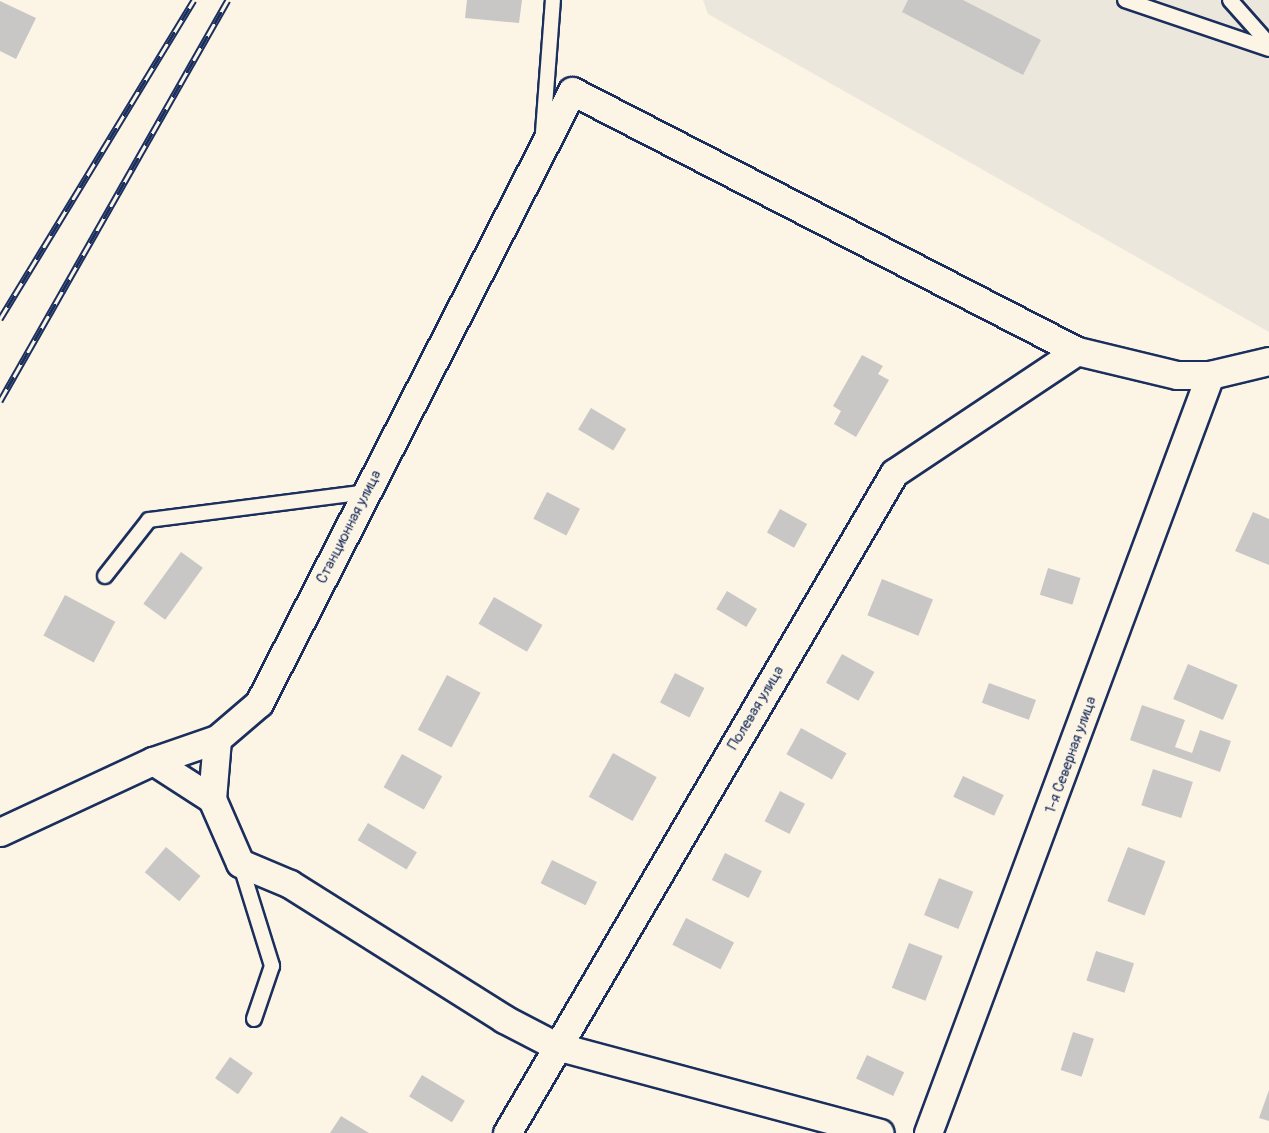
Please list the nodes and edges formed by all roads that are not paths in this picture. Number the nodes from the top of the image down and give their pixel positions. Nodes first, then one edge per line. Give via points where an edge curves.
1 (553, 0) edge
2 (1125, 0) edge
3 (1230, 0) edge
4 (1269, 46) edge
5 (542, 150) junction
6 (1077, 351) junction
7 (1269, 361) edge
8 (1210, 375) junction
9 (367, 492) junction
10 (105, 576) dead end
11 (217, 739) junction
12 (153, 761) junction
13 (212, 799) junction
14 (0, 832) edge
15 (240, 863) junction
16 (254, 1019) dead end
17 (556, 1046) junction
18 (507, 1133) edge
19 (880, 1133) edge
20 (928, 1133) edge

1 - 5 lane
2 - 4 lane
3 - 4 lane
5 - 6 street, Станционная улица via 572,92
5 - 9 street, Станционная улица
6 - 8 street via 1177,375
6 - 17 street, Полевая улица via 894,473
7 - 8 street
8 - 20 street, 1-я Северная улица
9 - 10 lane via 149,520
9 - 11 street, Станционная улица via 259,703
11 - 12 street, Станционная улица
11 - 13 street
12 - 13 street
12 - 14 street, Станционная улица
13 - 15 street
15 - 16 lane via 273,966
15 - 17 street via 290,885 504,1019
17 - 18 street, Полевая улица
17 - 19 street

